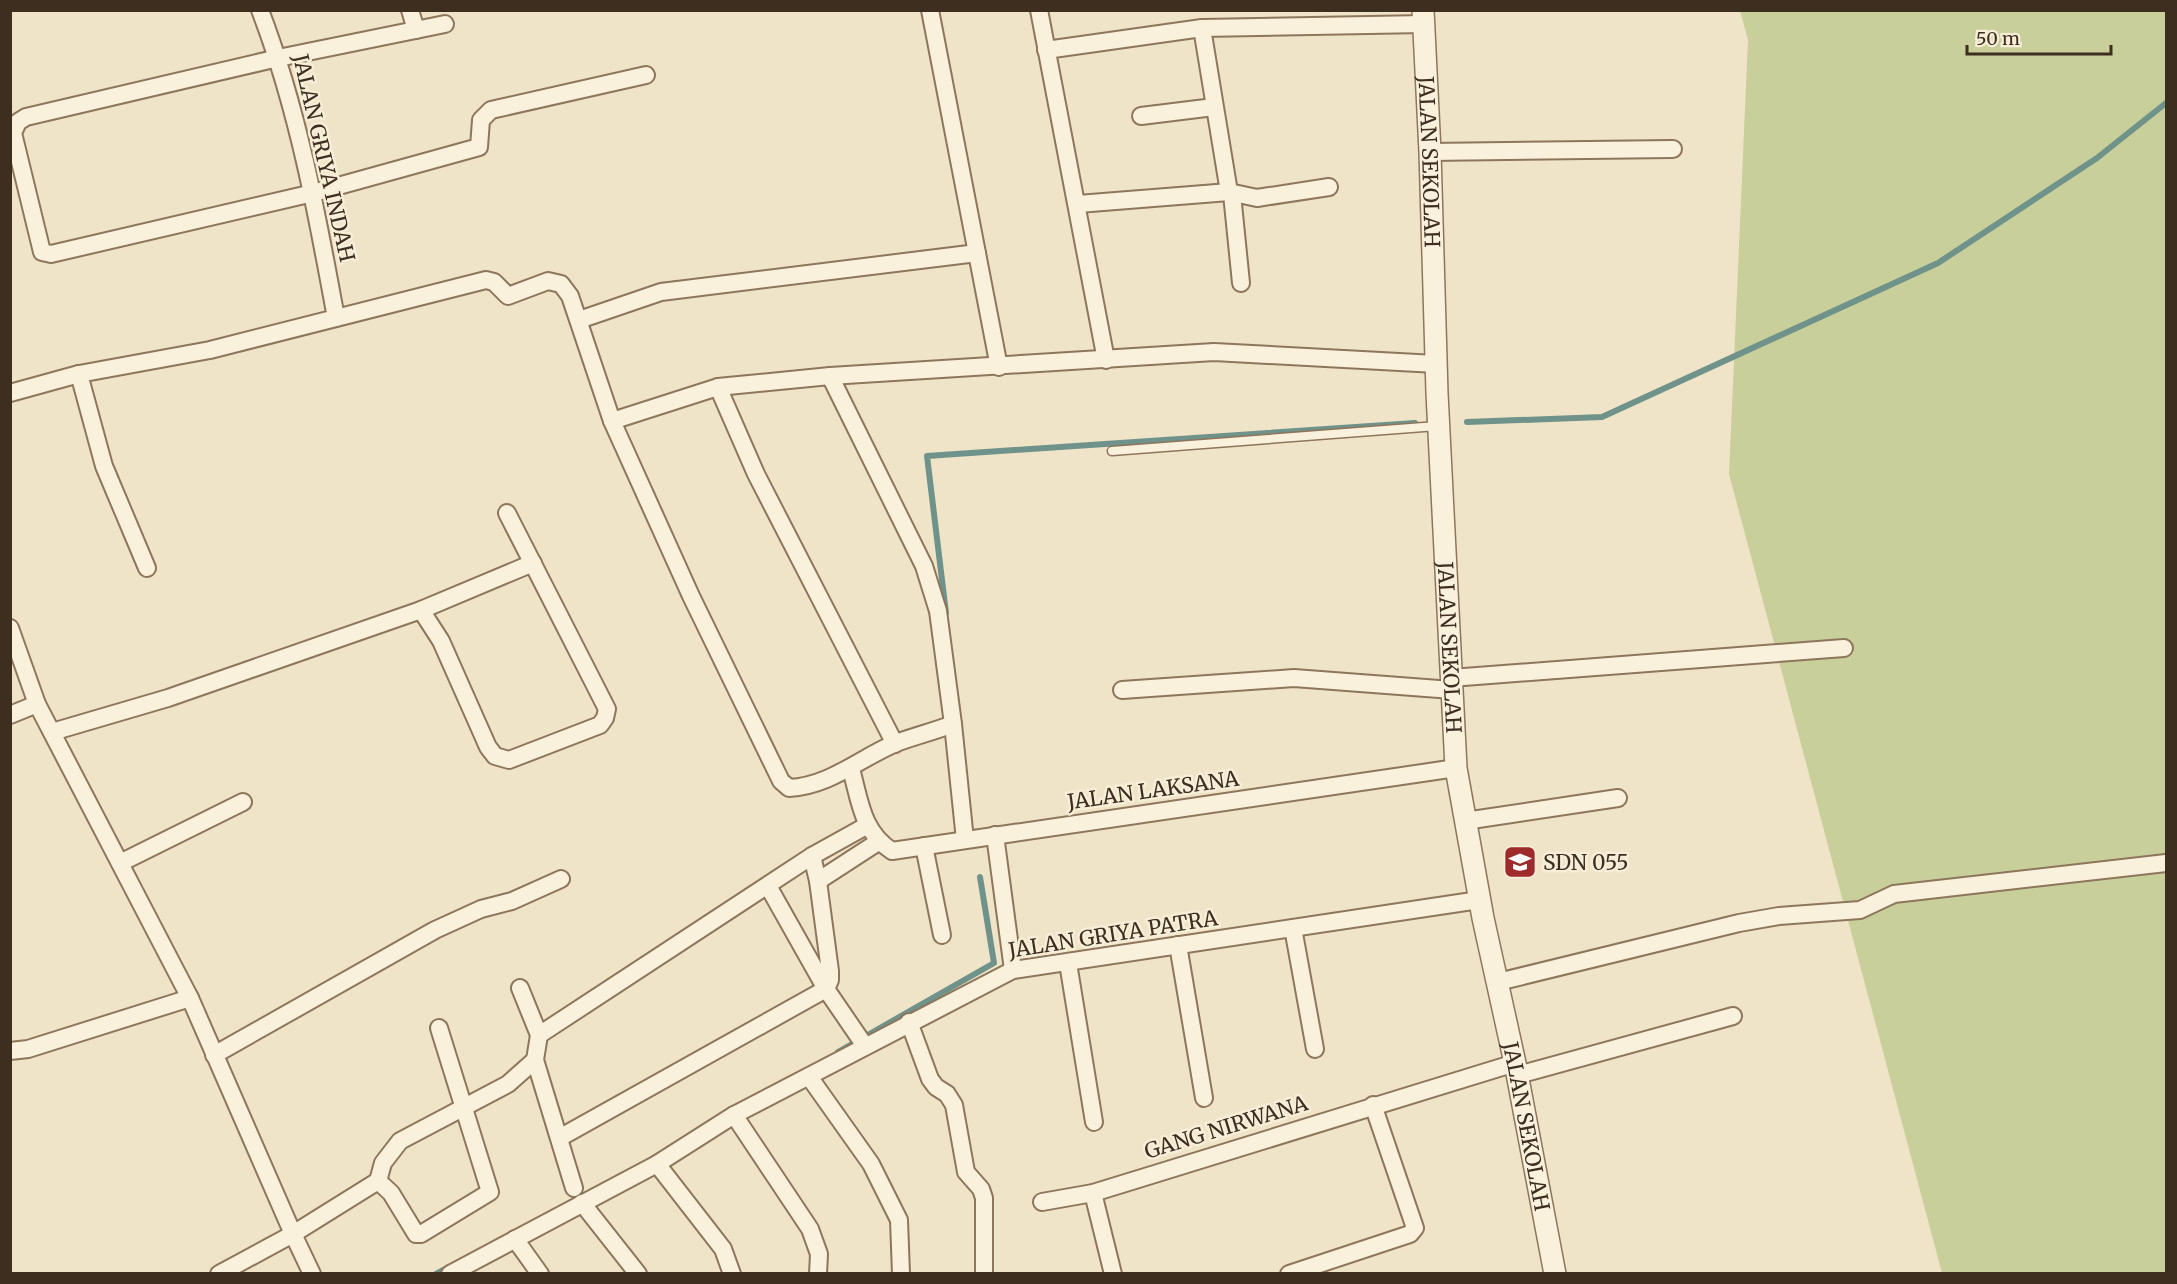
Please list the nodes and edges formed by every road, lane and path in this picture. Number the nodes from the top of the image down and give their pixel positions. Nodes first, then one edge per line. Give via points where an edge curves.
1 (260, 10) edge
2 (410, 10) edge
3 (930, 10) edge
4 (1039, 10) edge
5 (1424, 17) edge
6 (445, 24) dead end
7 (1202, 28) junction
8 (416, 30) junction
9 (1046, 50) junction
10 (278, 58) junction
11 (646, 75) dead end
12 (1214, 107) junction
13 (1141, 116) dead end
14 (1673, 149) dead end
15 (1430, 152) junction
16 (1329, 187) dead end
17 (313, 193) junction
18 (1231, 193) junction
19 (1078, 204) junction
20 (977, 253) junction
21 (1241, 283) dead end
22 (336, 318) junction
23 (579, 320) junction
24 (1106, 360) junction
25 (1436, 364) junction
26 (999, 367) junction
27 (79, 374) junction
28 (830, 376) junction
29 (718, 387) junction
30 (10, 393) edge
31 (612, 422) junction
32 (1438, 424) junction
33 (1112, 451) dead end
34 (507, 513) dead end
35 (532, 563) junction
36 (147, 568) dead end
37 (421, 610) junction
38 (10, 627) edge
39 (1844, 648) dead end
40 (1451, 684) junction
41 (1122, 690) dead end
42 (37, 704) junction
43 (10, 715) edge
44 (953, 724) junction
45 (52, 732) junction
46 (895, 744) junction
47 (1456, 768) junction
48 (851, 769) junction
49 (1618, 798) dead end
50 (243, 802) dead end
51 (1465, 821) junction
52 (866, 826) junction
53 (995, 835) junction
54 (965, 840) junction
55 (878, 842) junction
56 (924, 846) junction
57 (812, 856) junction
58 (120, 863) junction
59 (2166, 863) edge
60 (561, 879) dead end
61 (818, 881) junction
62 (768, 886) junction
63 (1479, 900) junction
64 (1293, 928) junction
65 (942, 935) dead end
66 (1178, 945) junction
67 (1068, 963) junction
68 (1013, 970) junction
69 (1498, 982) junction
70 (520, 988) dead end
71 (826, 989) junction
72 (190, 998) junction
73 (1733, 1016) dead end
74 (909, 1022) junction
75 (439, 1028) dead end
76 (539, 1035) junction
77 (861, 1040) junction
78 (1315, 1049) dead end
79 (10, 1051) edge
80 (214, 1055) junction
81 (535, 1060) junction
82 (1517, 1069) junction
83 (810, 1078) junction
84 (1204, 1098) dead end
85 (1373, 1105) junction
86 (462, 1108) junction
87 (734, 1115) junction
88 (1094, 1122) dead end
89 (561, 1137) junction
90 (657, 1164) junction
91 (378, 1181) junction
92 (574, 1188) dead end
93 (1093, 1193) junction
94 (1042, 1202) dead end
95 (582, 1203) junction
96 (293, 1234) junction
97 (515, 1239) junction
98 (219, 1274) edge
99 (312, 1274) edge
100 (450, 1274) edge
101 (540, 1274) edge
102 (638, 1274) edge
103 (732, 1274) edge
104 (818, 1274) edge
105 (901, 1274) edge
106 (984, 1274) edge
107 (1113, 1274) edge
108 (1289, 1274) edge
109 (1555, 1274) edge

1 - 10 street, JALAN GRIYA INDAH
2 - 8 street
3 - 20 street
4 - 9 street
5 - 7 street
5 - 15 street, JALAN SEKOLAH
6 - 8 street
7 - 9 street
7 - 12 street
8 - 10 street
9 - 19 street
10 - 17 street, JALAN GRIYA INDAH
10 - 17 street via 18,122 13,133 39,243 42,252 51,254
11 - 17 street via 491,110 481,120 478,147
12 - 13 street
12 - 18 street
14 - 15 street
15 - 25 street, JALAN SEKOLAH
16 - 18 street via 1257,198
17 - 22 street, JALAN GRIYA INDAH
18 - 19 street
18 - 21 street
19 - 24 street
20 - 23 street via 661,292
20 - 26 street
22 - 23 street via 486,280 494,282 508,296 554,280 570,296
22 - 27 street via 210,350
23 - 31 street
24 - 25 street via 1214,352
24 - 26 street
25 - 32 street, JALAN SEKOLAH
26 - 28 street
27 - 30 street
27 - 36 street via 104,466
28 - 29 street
28 - 44 street via 924,566 938,611
29 - 31 street
29 - 46 street via 756,474
31 - 48 street via 781,781 789,788 803,788
32 - 33 lane
32 - 40 street, JALAN SEKOLAH
34 - 35 street
35 - 37 street
35 - 37 street via 607,709 600,725 509,760 495,756 441,641
37 - 45 street via 168,698
38 - 42 street
39 - 40 street via 1716,656
40 - 41 street via 1294,678
40 - 47 street, JALAN SEKOLAH
42 - 43 street
42 - 45 street
44 - 46 street
44 - 54 street
45 - 58 street
46 - 48 street
47 - 51 street, JALAN SEKOLAH
47 - 53 street, JALAN LAKSANA
48 - 52 street
49 - 51 street
50 - 58 street
51 - 63 street, JALAN SEKOLAH
52 - 55 street
52 - 57 street
53 - 54 street, JALAN LAKSANA
53 - 68 street
54 - 56 street, JALAN LAKSANA
55 - 56 street, JALAN LAKSANA via 892,851
55 - 61 street
56 - 65 street
57 - 61 street
57 - 62 street
58 - 72 street
59 - 69 street via 1894,894 1860,910 1739,923
60 - 80 street via 435,930
61 - 71 street via 830,971
62 - 71 street
62 - 76 street
63 - 64 street, JALAN GRIYA PATRA
63 - 69 street, JALAN SEKOLAH
64 - 66 street, JALAN GRIYA PATRA
64 - 78 street
66 - 67 street, JALAN GRIYA PATRA
66 - 84 street
67 - 68 street, JALAN GRIYA PATRA
67 - 88 street
68 - 74 street, JALAN GRIYA PATRA
69 - 82 street, JALAN SEKOLAH
70 - 76 street
71 - 77 street
71 - 89 street
72 - 79 street via 28,1049
72 - 80 street
73 - 82 street, GANG NIRWANA
74 - 77 street, JALAN GRIYA PATRA
74 - 106 street via 930,1078 954,1105 966,1172 984,1198
75 - 86 street
76 - 81 street
77 - 83 street, JALAN GRIYA PATRA
80 - 96 street
81 - 86 street via 508,1084
81 - 89 street
82 - 85 street, GANG NIRWANA
82 - 109 street, JALAN SEKOLAH
83 - 87 street, JALAN GRIYA PATRA
83 - 105 street via 870,1164 899,1220
85 - 93 street, GANG NIRWANA
85 - 108 street via 1415,1228 1410,1234
86 - 91 street via 400,1141 383,1163
86 - 91 street via 490,1192 416,1234 391,1193
87 - 90 street, JALAN GRIYA PATRA
87 - 104 street via 810,1229 819,1254
89 - 92 street
90 - 95 street, JALAN GRIYA PATRA
90 - 103 street via 723,1249
91 - 96 street
93 - 94 street, GANG NIRWANA
93 - 107 street
95 - 97 street, JALAN GRIYA PATRA
95 - 102 street
96 - 98 street
96 - 99 street
97 - 100 street, JALAN GRIYA PATRA
97 - 101 street

